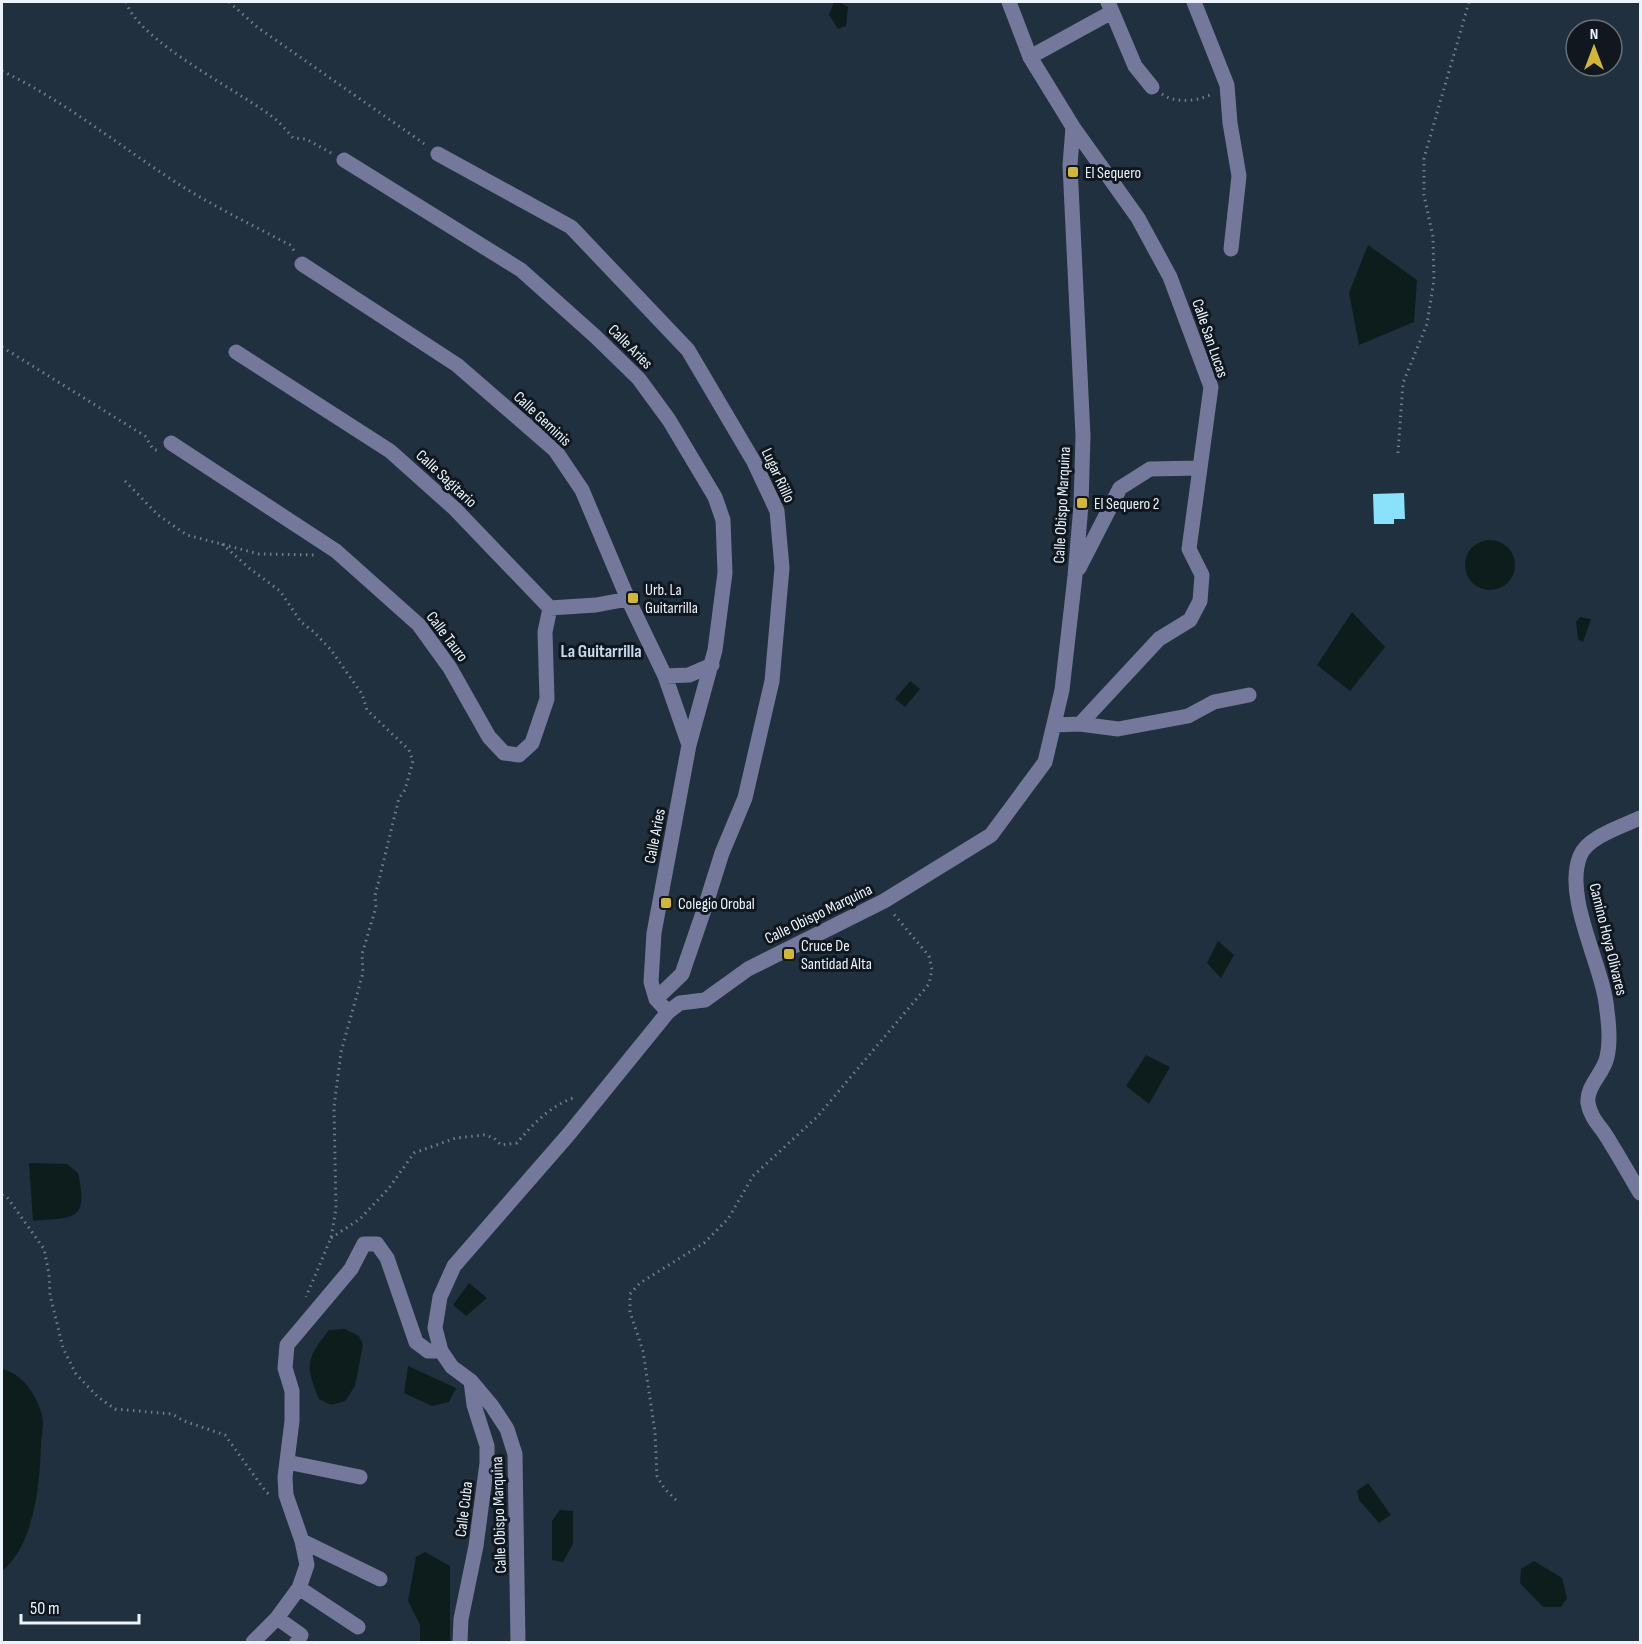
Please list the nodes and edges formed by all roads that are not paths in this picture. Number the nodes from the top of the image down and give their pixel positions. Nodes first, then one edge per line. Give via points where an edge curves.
1 (1008, 2) edge
2 (1194, 2) edge
3 (1110, 7) edge
4 (1030, 57) junction
5 (1152, 87) road end
6 (1073, 126) junction
7 (438, 154) road end
8 (345, 160) road end
9 (1231, 249) dead end
10 (302, 264) road end
11 (236, 352) dead end
12 (167, 448) road end
13 (1200, 468) junction
14 (1075, 576) junction
15 (628, 600) junction
16 (550, 608) junction
17 (712, 665) junction
18 (665, 676) junction
19 (1249, 695) dead end
20 (1080, 724) junction
21 (1054, 725) junction
22 (689, 745) junction
23 (1641, 818) edge
24 (656, 999) junction
25 (668, 1012) junction
26 (1641, 1193) edge
27 (441, 1352) junction
28 (471, 1381) junction
29 (287, 1462) junction
30 (360, 1477) dead end
31 (302, 1541) junction
32 (380, 1579) dead end
33 (299, 1588) junction
34 (277, 1618) junction
35 (358, 1627) dead end
36 (253, 1642) edge
37 (297, 1642) edge
38 (460, 1642) edge
39 (518, 1642) edge

1 - 4 street, Calle San Lucas
2 - 9 street via 1227,85 1239,176
3 - 4 street
3 - 5 street via 1135,66
4 - 6 street, Calle San Lucas
6 - 13 street, Calle San Lucas via 1138,218 1170,277 1211,387
6 - 14 street, Calle Obispo Marquina via 1070,165 1083,435
7 - 24 street, Lugar Riillo via 571,227 681,341 754,462 777,511 782,568 772,681 745,798 722,853 682,974
8 - 17 street, Calle Aries via 521,270 639,379 669,420 715,497 723,520 725,573
10 - 15 street, Calle Geminis via 457,364 555,450 582,490
11 - 16 street, Calle Sagitario via 390,451 455,509
12 - 16 street, Calle Tauro via 336,551 419,625 450,668 489,737 504,753 519,754 532,743 547,699 545,632
13 - 14 street via 1150,469 1120,488
13 - 20 street, Calle San Lucas via 1189,549 1202,575 1200,601 1190,620 1159,639
14 - 21 street, Calle Obispo Marquina via 1062,690
15 - 16 street
15 - 18 street, Calle Geminis
17 - 18 street via 689,675
17 - 22 street, Calle Aries
18 - 22 street, Calle Geminis
19 - 20 street via 1214,702 1188,716 1118,729
20 - 21 street
21 - 25 street, Calle Obispo Marquina via 1045,762 991,835 884,901 748,969 705,1000 680,1003
22 - 24 street, Calle Aries via 654,933 651,981
23 - 26 street, Camino Hoya Olivares via 1599,836 1580,854 1576,879 1580,910 1608,1012 1607,1057 1587,1101 1592,1117
24 - 25 street
25 - 27 street, Calle Obispo Marquina via 453,1266 440,1297 435,1328
27 - 28 street, Calle Obispo Marquina via 452,1367
27 - 29 street via 428,1352 416,1342 387,1258 377,1244 364,1244 351,1269 287,1345 285,1368 292,1391
28 - 38 street, Calle Cuba via 487,1446 487,1463
28 - 39 street, Calle Obispo Marquina via 507,1429 515,1454
29 - 30 street
29 - 31 street via 286,1496
31 - 32 street
31 - 33 street via 307,1565
33 - 34 street
33 - 35 street
34 - 36 street
34 - 37 street via 301,1635

